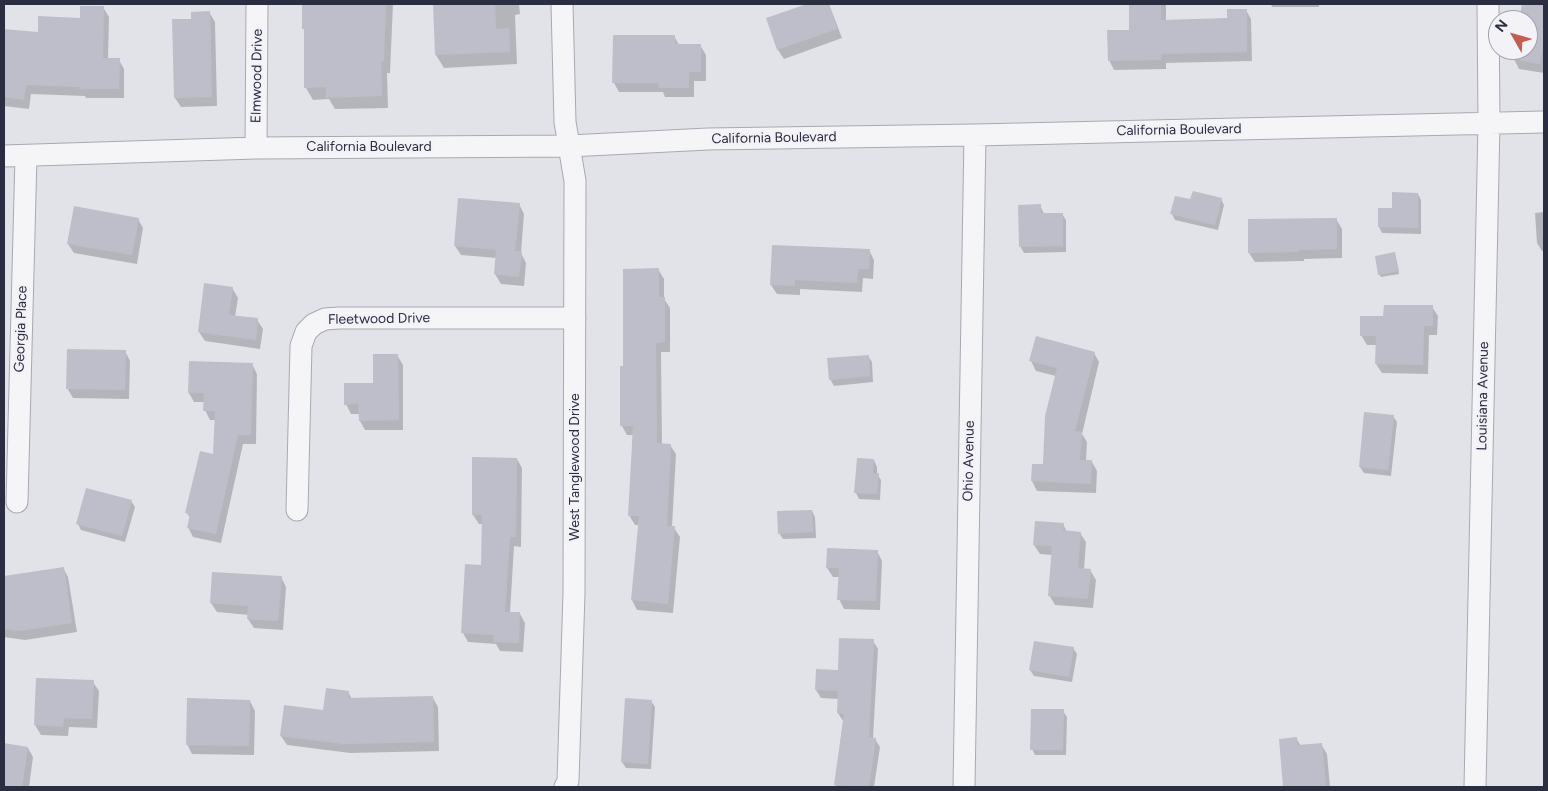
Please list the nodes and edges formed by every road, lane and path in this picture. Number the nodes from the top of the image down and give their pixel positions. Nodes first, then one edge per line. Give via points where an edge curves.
1 (257, 4) edge
2 (562, 4) edge
3 (1488, 4) edge
4 (1544, 122) edge
5 (1489, 123) junction
6 (975, 136) junction
7 (569, 146) junction
8 (256, 148) junction
9 (4, 156) edge
10 (26, 156) junction
11 (575, 318) junction
12 (17, 502) dead end
13 (297, 510) dead end
14 (565, 787) edge
15 (964, 787) edge
16 (1476, 787) edge

1 - 8 street, Elmwood Drive
2 - 7 street, West Tanglewood Drive via 565,122
3 - 5 street, Louisiana Avenue
4 - 5 street, California Boulevard
5 - 6 street, California Boulevard
5 - 16 street, Louisiana Avenue
6 - 7 street, California Boulevard via 708,139
6 - 15 street, Ohio Avenue
7 - 8 street, California Boulevard
7 - 11 street, West Tanglewood Drive via 575,181
8 - 10 street, California Boulevard
9 - 10 street, California Boulevard
10 - 12 street, Georgia Place
11 - 13 street, Fleetwood Drive via 339,318 314,324 306,332 301,346
11 - 14 street, West Tanglewood Drive via 574,594 568,781

